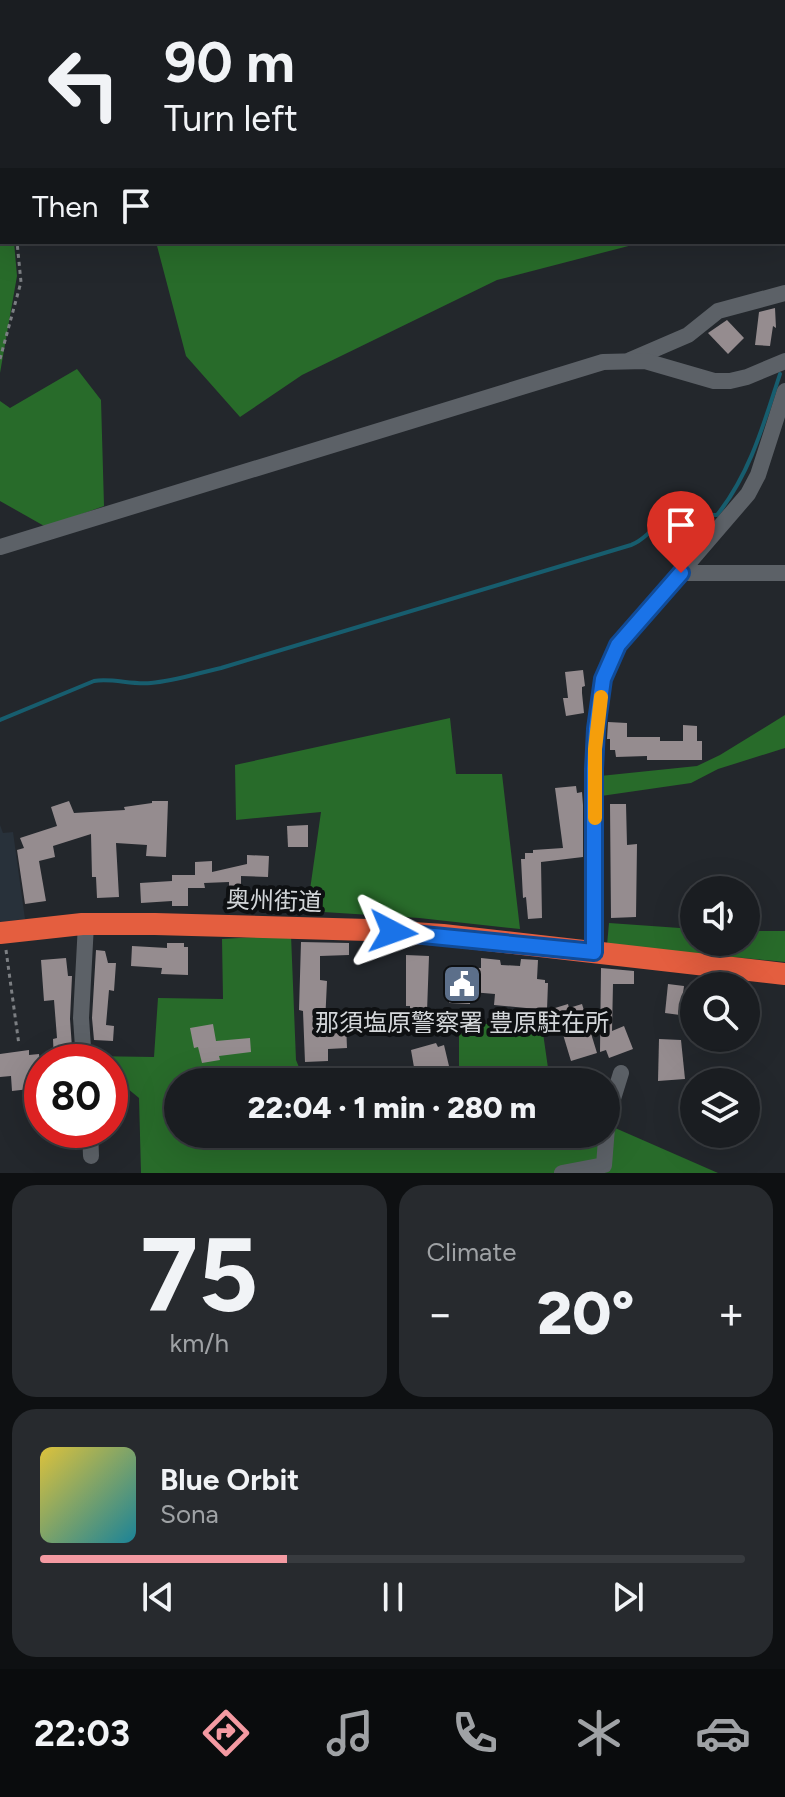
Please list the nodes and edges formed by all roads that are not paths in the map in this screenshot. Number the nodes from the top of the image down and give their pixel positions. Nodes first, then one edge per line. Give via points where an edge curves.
1 (785, 293) edge
2 (628, 360) junction
3 (785, 361) edge
4 (785, 391) edge
5 (0, 547) edge
6 (681, 573) junction
7 (785, 573) edge
8 (86, 924) junction
9 (2, 933) edge
10 (594, 952) junction
11 (785, 974) edge
12 (83, 1044) edge
13 (621, 1073) dead end
14 (91, 1148) edge
15 (91, 1156) dead end
16 (562, 1173) edge

1 - 2 street via 718,311 688,335
2 - 3 street via 714,381 747,377
2 - 5 street via 603,362
4 - 6 street via 748,494
6 - 7 street
6 - 10 street via 618,645 603,679 594,769
8 - 9 highway, 奥州街道
8 - 10 highway, 奥州街道 via 368,930
8 - 12 street
10 - 11 highway, 奥州街道
13 - 16 street via 608,1115 604,1165
14 - 15 street

